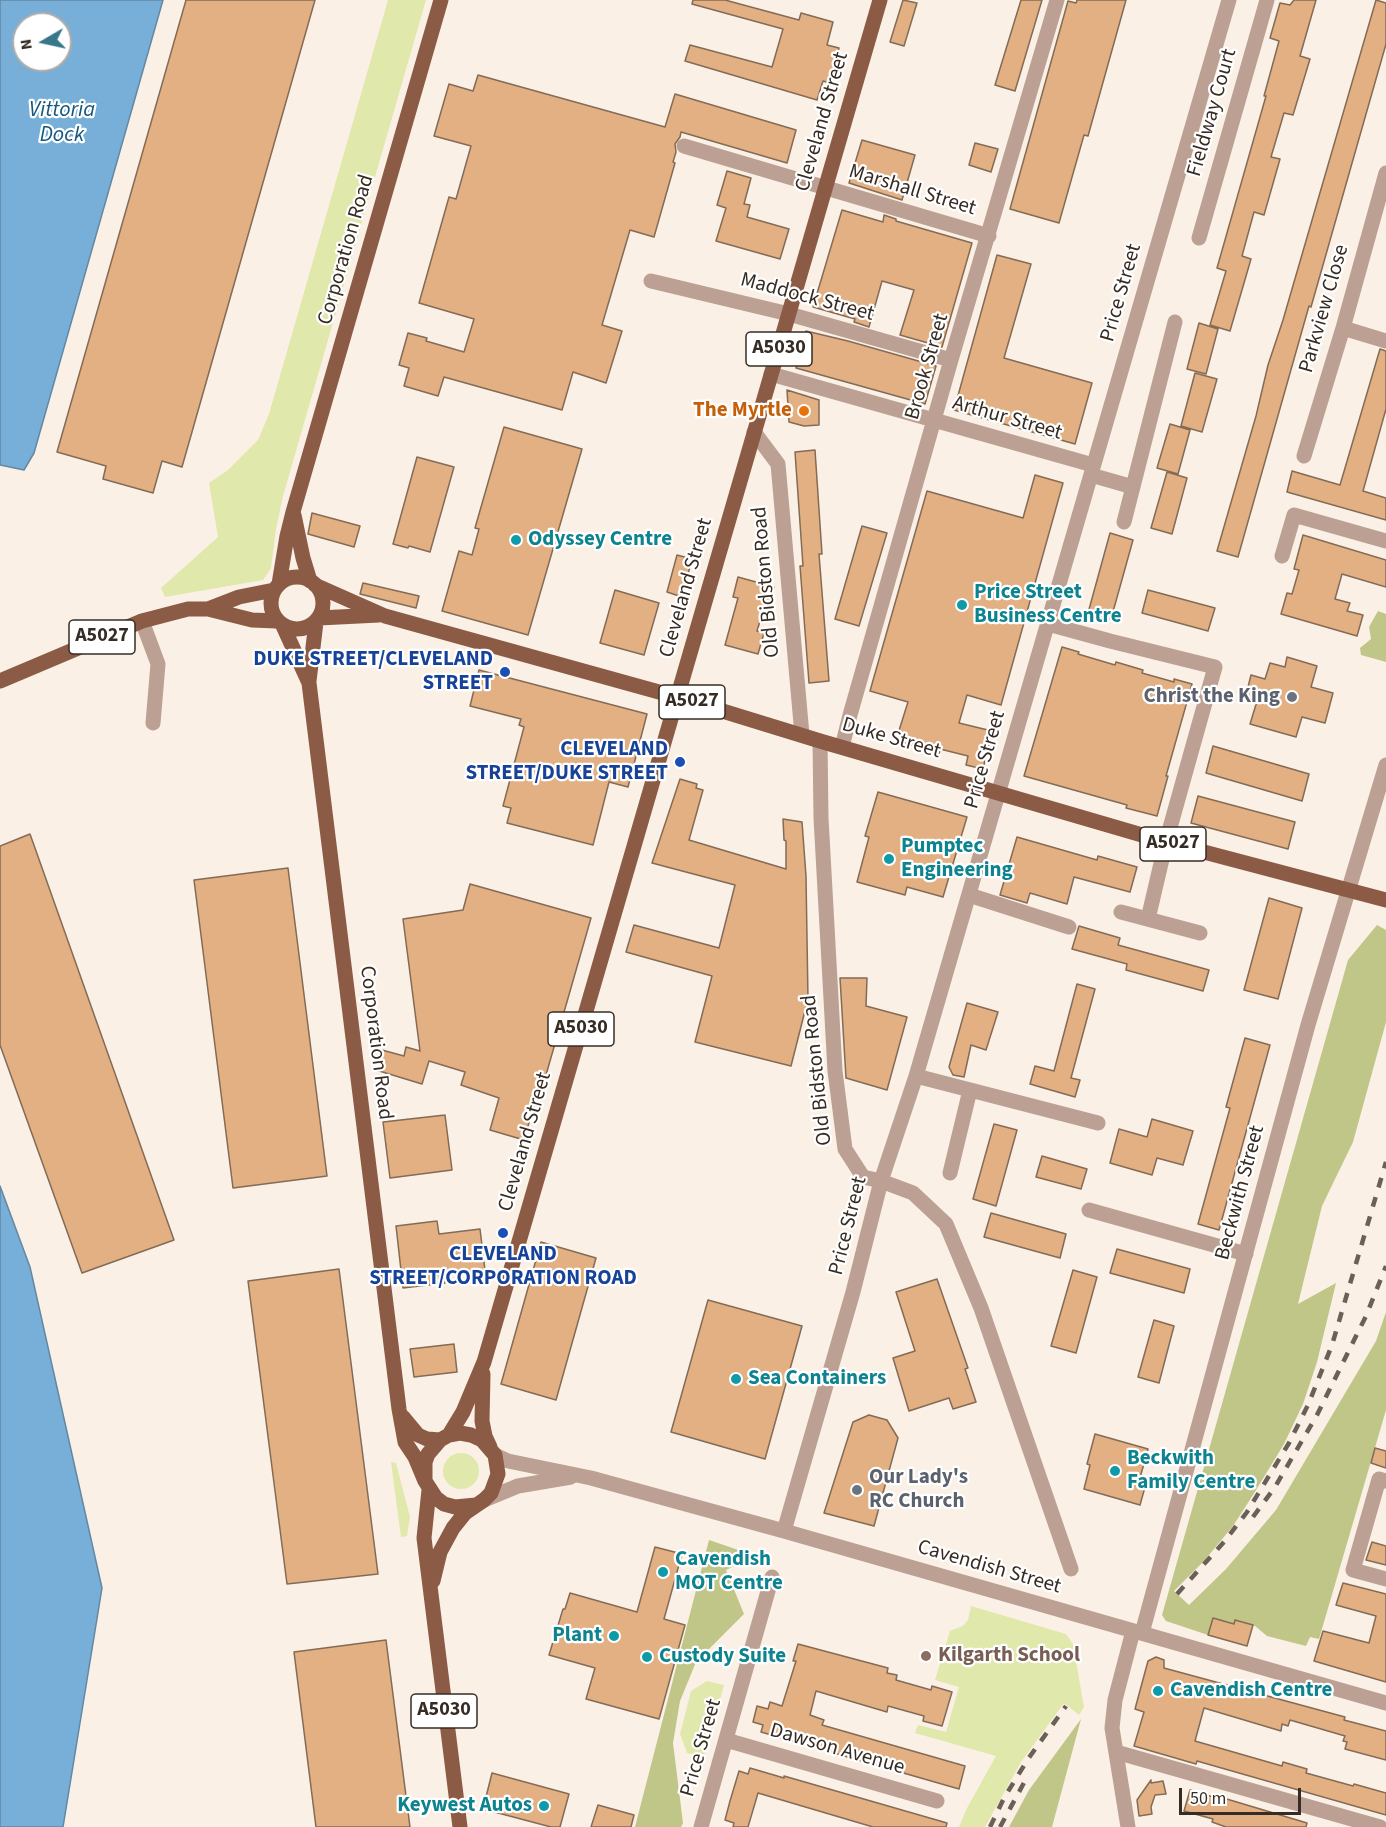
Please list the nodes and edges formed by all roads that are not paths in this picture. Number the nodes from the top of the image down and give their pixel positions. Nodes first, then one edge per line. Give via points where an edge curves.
1 (441, 0) edge
2 (880, 0) edge
3 (1057, 0) edge
4 (1229, 0) edge
5 (1267, 0) edge
6 (684, 146) dead end
7 (1386, 173) edge
8 (826, 187) junction
9 (989, 236) junction
10 (1199, 238) dead end
11 (651, 281) dead end
12 (789, 314) junction
13 (1175, 322) dead end
14 (1343, 328) junction
15 (1386, 341) edge
16 (951, 360) junction
17 (771, 374) junction
18 (934, 420) junction
19 (754, 432) junction
20 (1304, 456) dead end
21 (1092, 470) junction
22 (1133, 487) junction
23 (293, 512) junction
24 (1124, 522) dead end
25 (1386, 541) edge
26 (1282, 556) dead end
27 (312, 583) junction
28 (277, 587) junction
29 (208, 609) junction
30 (385, 616) junction
31 (317, 620) junction
32 (142, 621) junction
33 (280, 623) junction
34 (1048, 624) junction
35 (0, 681) edge
36 (309, 683) junction
37 (677, 697) junction
38 (153, 723) dead end
39 (802, 735) junction
40 (819, 741) junction
41 (842, 747) junction
42 (1386, 765) edge
43 (999, 792) junction
44 (1166, 842) junction
45 (1348, 891) junction
46 (969, 895) junction
47 (1386, 900) edge
48 (1121, 912) dead end
49 (1148, 919) junction
50 (1069, 927) dead end
51 (1200, 933) dead end
52 (916, 1076) junction
53 (970, 1090) junction
54 (1098, 1123) dead end
55 (950, 1173) dead end
56 (881, 1181) junction
57 (1089, 1210) dead end
58 (1246, 1254) junction
59 (484, 1362) junction
60 (399, 1409) junction
61 (444, 1438) junction
62 (493, 1451) junction
63 (579, 1476) junction
64 (1383, 1480) edge
65 (427, 1485) junction
66 (480, 1502) junction
67 (784, 1531) junction
68 (1071, 1569) dead end
69 (772, 1576) dead end
70 (1386, 1579) edge
71 (430, 1595) junction
72 (1138, 1632) junction
73 (1386, 1703) edge
74 (726, 1740) junction
75 (1116, 1752) junction
76 (937, 1801) dead end
77 (460, 1827) edge
78 (701, 1827) edge
79 (1128, 1827) edge
80 (1380, 1827) edge

1 - 23 main road, Corporation Road
2 - 8 main road, Cleveland Street / A5030
3 - 9 street, Brook Street
4 - 21 street, Price Street
5 - 10 street, Fieldway Court
6 - 8 street, Marshall Street
7 - 14 street, Parkview Close
8 - 9 street, Marshall Street
8 - 12 main road, Cleveland Street / A5030
9 - 16 street, Brook Street
11 - 12 street, Maddock Street
12 - 16 street, Maddock Street
12 - 17 main road, Cleveland Street / A5030
13 - 22 street
14 - 15 street
14 - 20 street, Parkview Close
16 - 18 street, Brook Street
17 - 18 street, Arthur Street
17 - 19 main road, Cleveland Street / A5030
18 - 21 street, Arthur Street
18 - 41 street, Brook Street
19 - 37 main road, Cleveland Street / A5030
19 - 39 street, Old Bidston Road via 778,464
21 - 22 street
21 - 34 street, Price Street
22 - 24 street
23 - 27 main road, Corporation Road
23 - 28 main road, Corporation Road
25 - 26 street via 1294,515
27 - 28 main road via 292,578
27 - 30 main road, Duke Street / A5027
27 - 31 main road via 322,600
28 - 29 main road, A5027
28 - 33 main road via 271,606
29 - 32 main road, A5027 via 188,609
29 - 33 main road, A5027
30 - 31 main road, Duke Street / A5027
30 - 37 main road, Duke Street / A5027
31 - 33 main road via 299,630
31 - 36 main road, Corporation Road
32 - 35 main road, A5027
32 - 38 street via 158,663
33 - 36 main road, Corporation Road
34 - 43 street, Price Street
34 - 44 street via 1215,667
36 - 60 main road, Corporation Road
37 - 39 main road, Duke Street / A5027
37 - 59 main road, Cleveland Street / A5030
39 - 40 main road, Duke Street / A5027
40 - 41 main road, Duke Street / A5027
40 - 56 street, Old Bidston Road via 834,1060 845,1149 863,1177
41 - 43 main road, Duke Street / A5027
42 - 45 street, Beckwith Street
43 - 44 main road, Duke Street / A5027
43 - 46 street, Price Street
44 - 45 main road, Duke Street / A5027
44 - 49 street
45 - 47 main road, Duke Street / A5027
45 - 58 street, Beckwith Street
46 - 50 street
46 - 52 street, Price Street
48 - 49 street
49 - 51 street
52 - 53 street
52 - 56 street, Price Street
53 - 54 street
53 - 55 street
56 - 67 street, Price Street
56 - 68 street, Old Bidston Road via 913,1193 946,1224 981,1308
57 - 58 street
58 - 72 street, Beckwith Street
59 - 61 main road, Cleveland Street / A5030 via 463,1412
59 - 62 main road, Cleveland Street / A5030 via 482,1421
60 - 61 main road, Corporation Road via 413,1432 427,1439
60 - 65 main road, Corporation Road via 405,1442
61 - 62 main road via 460,1433 471,1435
61 - 65 main road via 425,1462
62 - 63 street, Cavendish Street via 508,1461
62 - 66 main road via 496,1484
63 - 66 street, Cavendish Street via 518,1486
63 - 67 street, Cavendish Street
64 - 70 street via 1353,1570
65 - 66 main road via 444,1504 465,1508
65 - 71 main road, A5030 via 424,1538
66 - 71 main road, A5030 via 458,1521 444,1542
67 - 72 street, Cavendish Street
69 - 74 street, Price Street
71 - 77 main road, A5030
72 - 73 street, Cavendish Street
72 - 75 street, Beckwith Street via 1115,1700 1112,1728
74 - 76 street, Dawson Avenue
74 - 78 street, Price Street
75 - 79 street, Beckwith Street
75 - 80 street

